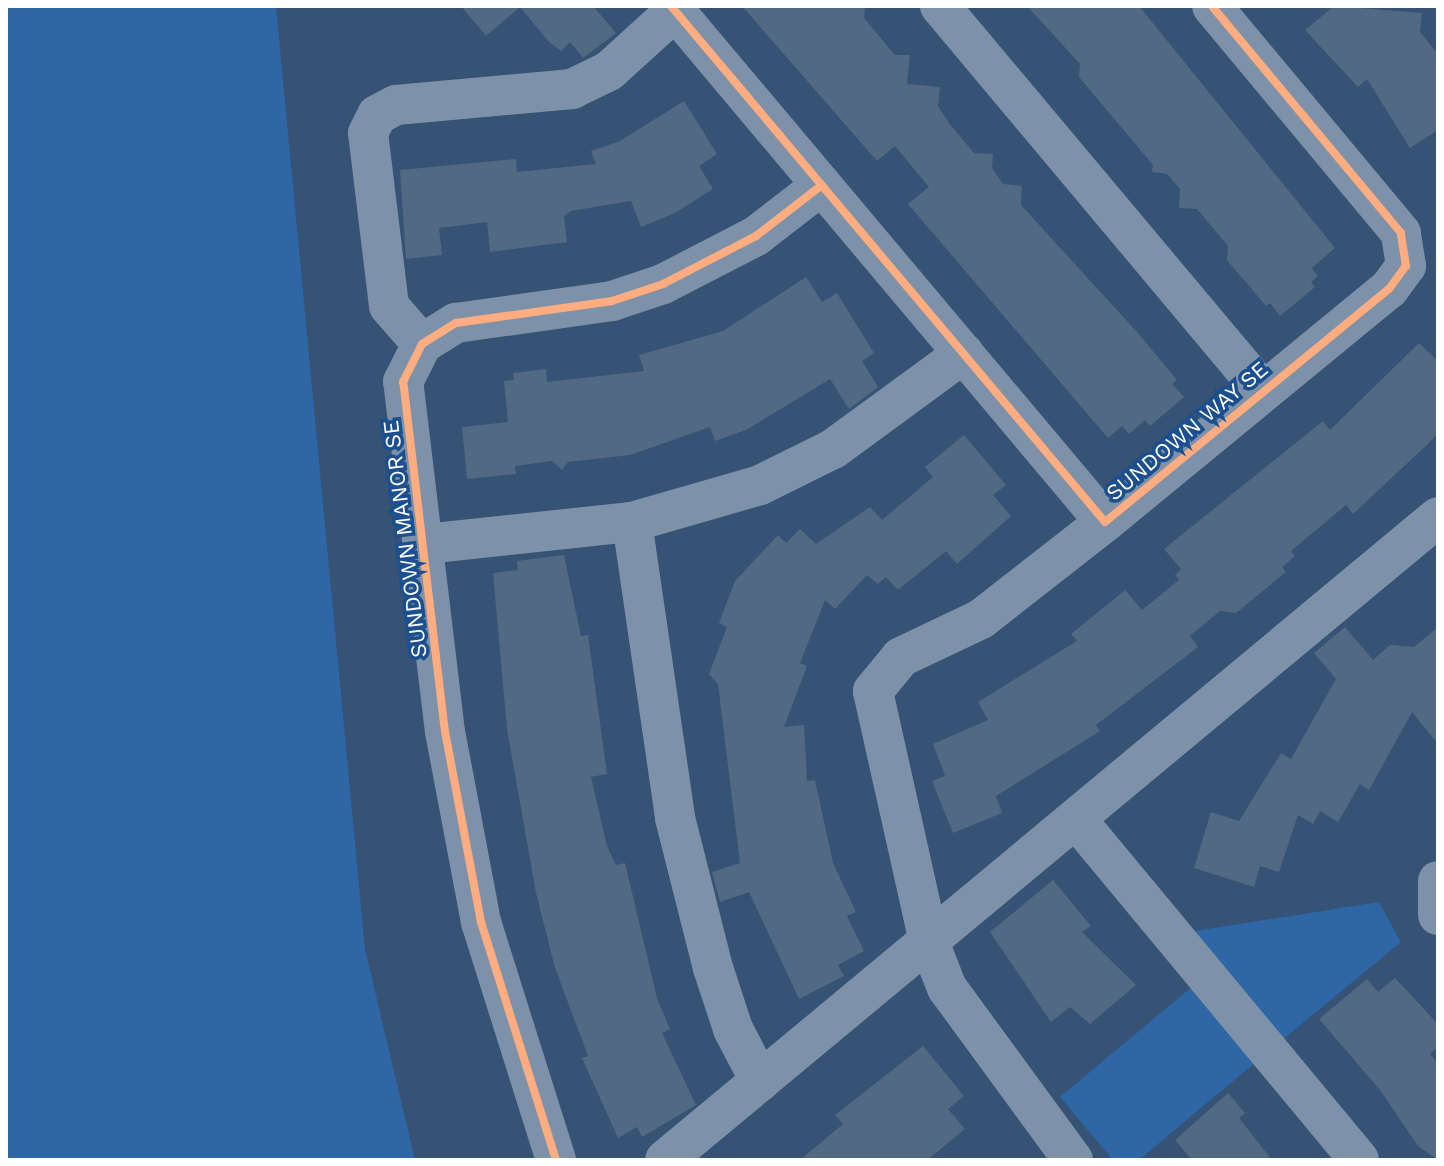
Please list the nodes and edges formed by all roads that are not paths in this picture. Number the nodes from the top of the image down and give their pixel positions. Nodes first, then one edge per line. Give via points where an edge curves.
1 (940, 6) edge
2 (1212, 6) edge
3 (673, 9) edge
4 (822, 185) junction
5 (422, 344) junction
6 (964, 353) junction
7 (1262, 390) junction
8 (1438, 517) edge
9 (632, 522) junction
10 (1105, 522) junction
11 (425, 544) junction
12 (1076, 819) junction
13 (1438, 881) edge
14 (1438, 915) edge
15 (929, 942) junction
16 (760, 1081) junction
17 (556, 1160) edge
18 (665, 1160) edge
19 (1073, 1160) edge
20 (1359, 1160) edge

1 - 7 street
2 - 7 street, SUNDOWN WAY SE via 1406,244 1400,278
3 - 4 street, SUNDOWN WAY SE
3 - 5 street via 609,71 572,89 396,105 377,115 368,133 389,306
4 - 5 street via 756,236 663,284 612,301 456,323
4 - 6 street, SUNDOWN WAY SE
5 - 11 street, SUNDOWN MANOR SE via 403,382
6 - 9 street via 833,449 760,485
6 - 10 street, SUNDOWN WAY SE
7 - 10 street, SUNDOWN WAY SE
8 - 12 street
9 - 11 street
9 - 16 street via 675,818 728,1014
10 - 15 street via 981,619 901,657 873,691
11 - 17 street, SUNDOWN MANOR SE via 445,732 481,922
12 - 15 street
12 - 20 street
13 - 14 street
15 - 16 street
15 - 19 street via 970,1026
16 - 18 street

